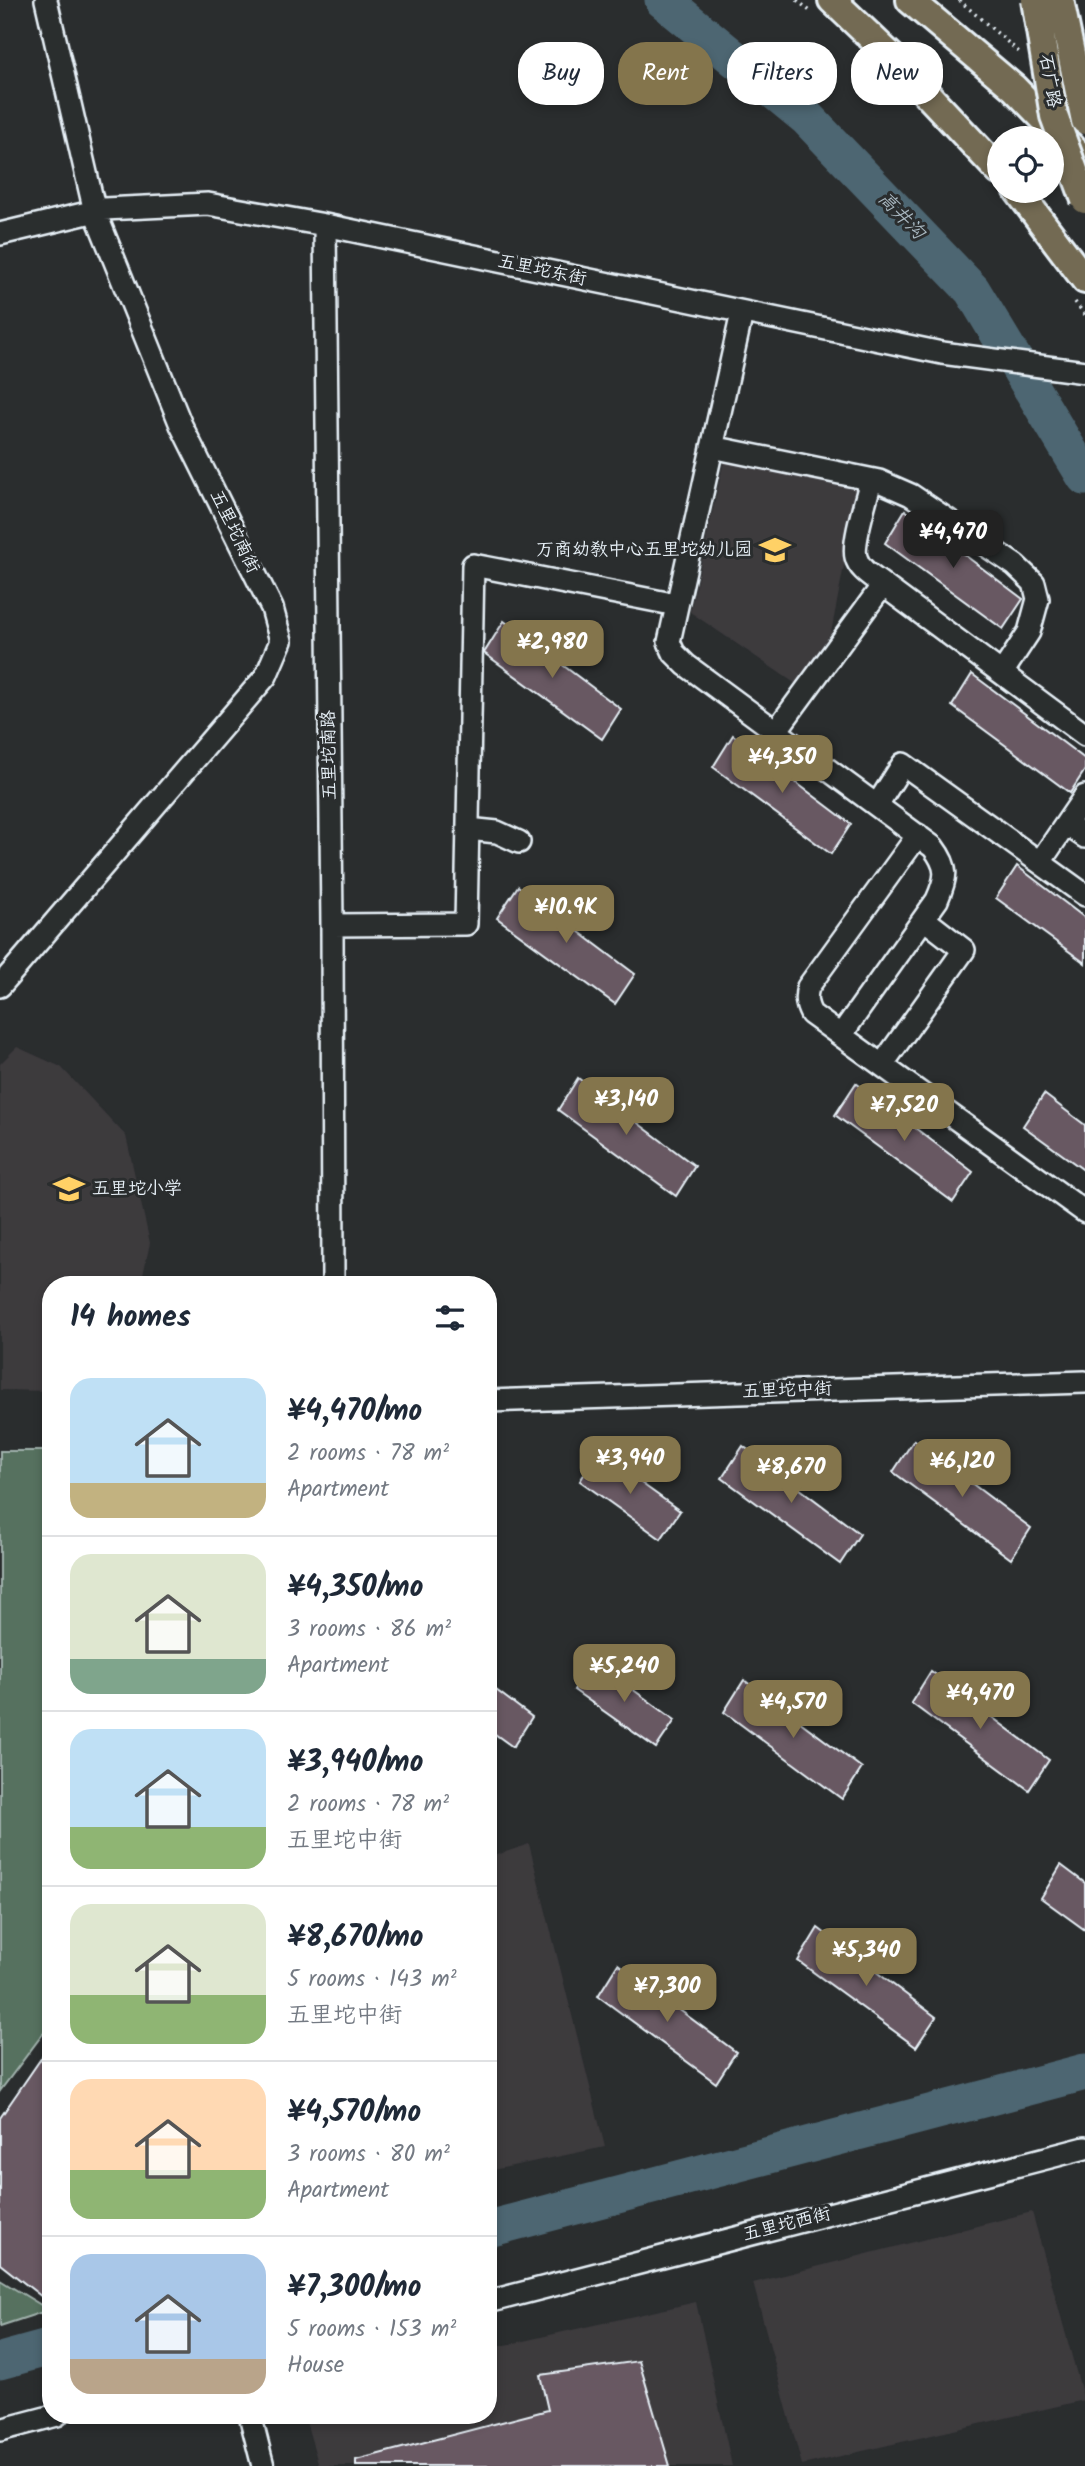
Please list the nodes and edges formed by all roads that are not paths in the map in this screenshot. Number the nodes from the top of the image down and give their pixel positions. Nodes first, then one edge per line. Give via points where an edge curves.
1 (46, 0) edge
2 (832, 0) edge
3 (910, 0) edge
4 (1035, 0) edge
5 (1060, 0) edge
6 (1085, 121) edge
7 (987, 158) edge
8 (1085, 161) edge
9 (1085, 200) edge
10 (1027, 203) edge
11 (95, 212) junction
12 (325, 225) junction
13 (0, 234) edge
14 (1085, 280) edge
15 (742, 313) junction
16 (1085, 372) edge
17 (712, 447) junction
18 (871, 480) junction
19 (883, 585) junction
20 (677, 605) junction
21 (1002, 673) junction
22 (776, 731) junction
23 (1085, 734) edge
24 (1085, 796) edge
25 (877, 805) junction
26 (1066, 824) junction
27 (468, 829) junction
28 (918, 835) junction
29 (1085, 837) edge
30 (519, 842) dead end
31 (1040, 862) junction
32 (1085, 895) edge
33 (924, 919) junction
34 (332, 925) junction
35 (0, 986) edge
36 (841, 1035) junction
37 (882, 1065) junction
38 (1085, 1212) edge
39 (333, 1276) edge
40 (1085, 1382) edge
41 (497, 1401) edge
42 (1085, 2148) edge
43 (497, 2300) edge
44 (42, 2419) edge
45 (252, 2424) edge
46 (0, 2430) edge
47 (263, 2466) edge

1 - 11 street, 五里坨南街
2 - 7 main road
3 - 8 main road via 1014,88
4 - 9 main road, 石广路, bridge via 1055,116
5 - 6 main road, 石广路, bridge
10 - 14 main road
11 - 12 street, 五里坨东街 via 208,204
11 - 13 street, 五里坨东街
11 - 35 street, 五里坨南街 via 181,425 272,608 281,641 266,676
12 - 15 street, 五里坨东街
12 - 34 street, 五里坨南路
15 - 16 street, 五里坨东街 via 942,353
15 - 17 street
17 - 18 street
17 - 20 street
18 - 19 street via 856,558 864,571
18 - 21 street via 911,495 1015,565 1034,583 1036,614
19 - 21 street
19 - 22 street
20 - 22 street via 669,642 674,653
20 - 27 street via 473,565
21 - 23 street
22 - 25 street
24 - 26 street
25 - 28 street
25 - 31 street via 902,764
26 - 29 street
26 - 31 street
27 - 30 street via 497,832
27 - 34 street via 466,924
28 - 33 street via 942,858 946,872 937,901
28 - 36 street via 808,987 805,997 811,1014
31 - 32 street
33 - 36 street
33 - 37 street via 964,950
34 - 39 street, 五里坨南路
36 - 37 street
37 - 38 street
40 - 41 street, 五里坨中街
42 - 43 street, 五里坨西街
44 - 46 street
45 - 47 street

